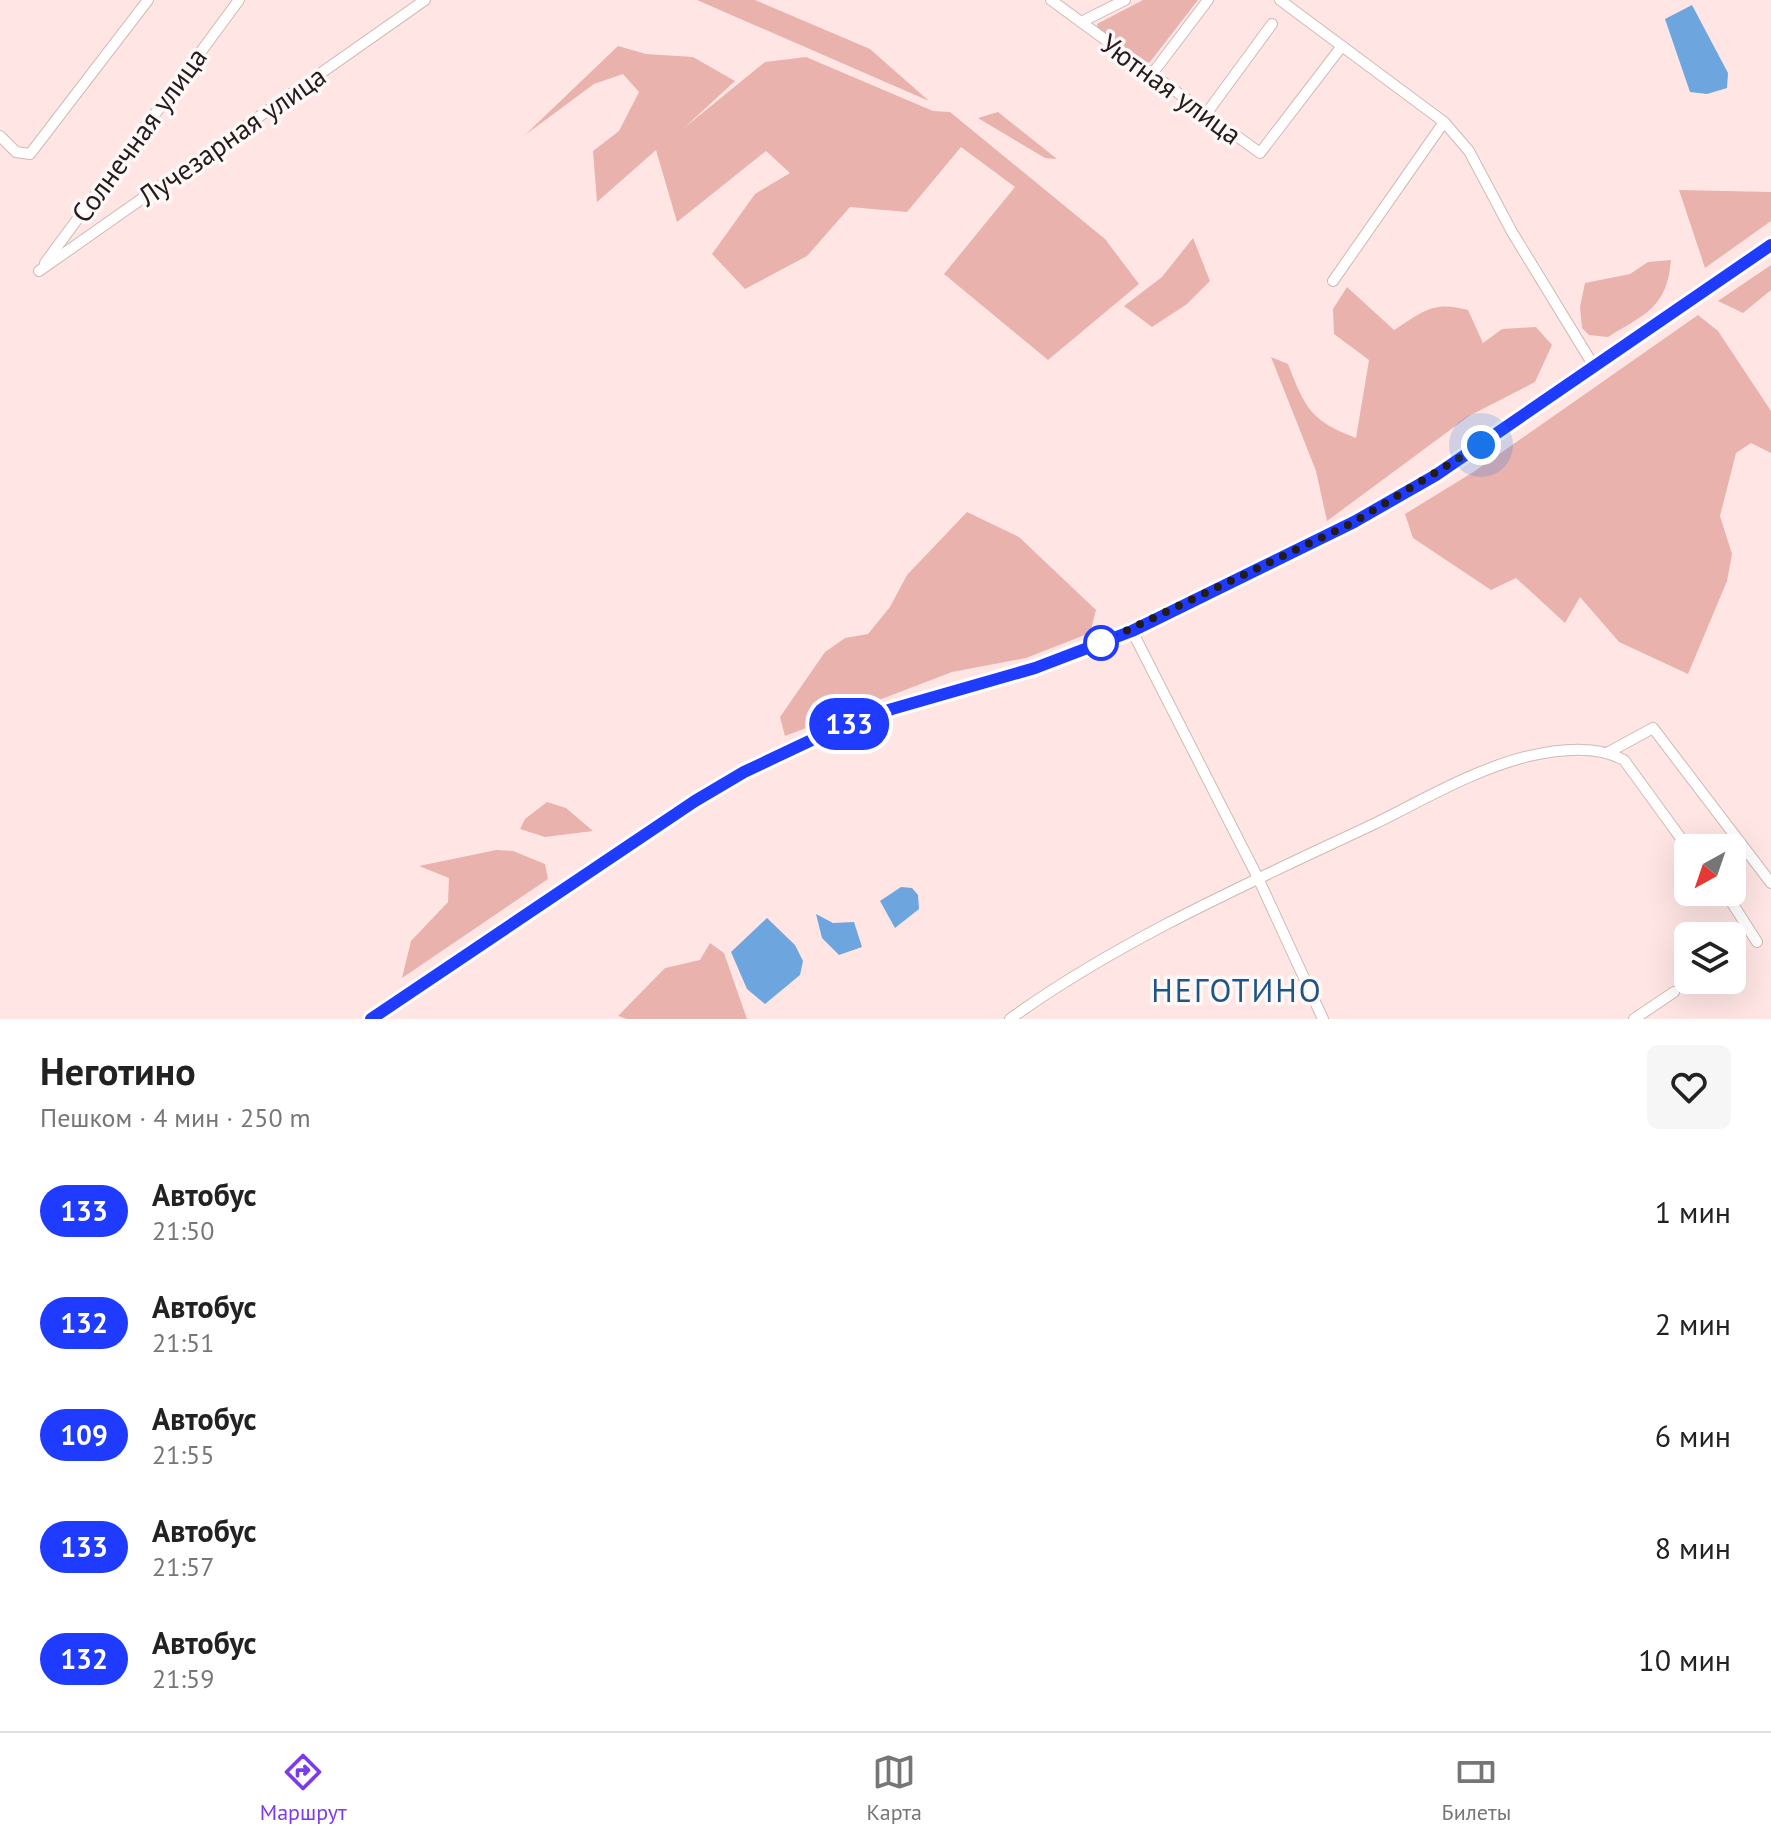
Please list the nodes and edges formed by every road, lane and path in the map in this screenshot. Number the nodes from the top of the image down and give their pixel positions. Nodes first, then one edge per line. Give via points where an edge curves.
1 (148, 0) edge
2 (239, 0) edge
3 (425, 0) edge
4 (1051, 0) edge
5 (1125, 0) edge
6 (1208, 0) edge
7 (1280, 0) edge
8 (1081, 22) junction
9 (1272, 24) dead end
10 (1342, 46) junction
11 (1152, 74) junction
12 (1206, 114) junction
13 (1444, 122) junction
14 (0, 136) edge
15 (1771, 245) edge
16 (39, 271) joint
17 (1333, 281) dead end
18 (1595, 368) junction
19 (1132, 631) junction
20 (1609, 752) junction
21 (1678, 834) edge
22 (1258, 878) junction
23 (1771, 883) edge
24 (1734, 906) edge
25 (1757, 942) dead end
26 (1674, 992) dead end
27 (371, 1019) edge
28 (1010, 1019) edge
29 (1323, 1019) edge
30 (1634, 1019) edge

1 - 14 street via 36,147 23,156
2 - 16 street, Солнечная улица
3 - 16 street, Лучезарная улица
4 - 8 street, Уютная улица
5 - 8 street
6 - 11 street
7 - 10 street
8 - 11 street, Уютная улица
9 - 12 street
10 - 12 street, Уютная улица via 1263,152
10 - 13 street
11 - 12 street, Уютная улица
13 - 17 street
13 - 18 street via 1469,151
15 - 18 main road
18 - 19 main road via 1397,498
19 - 22 street
19 - 27 main road via 1035,668 863,718 744,772
20 - 21 street via 1624,760
20 - 22 street via 1531,755 1500,765
20 - 23 street via 1653,728
22 - 28 street via 1070,980
22 - 29 street
24 - 25 street
26 - 30 street

